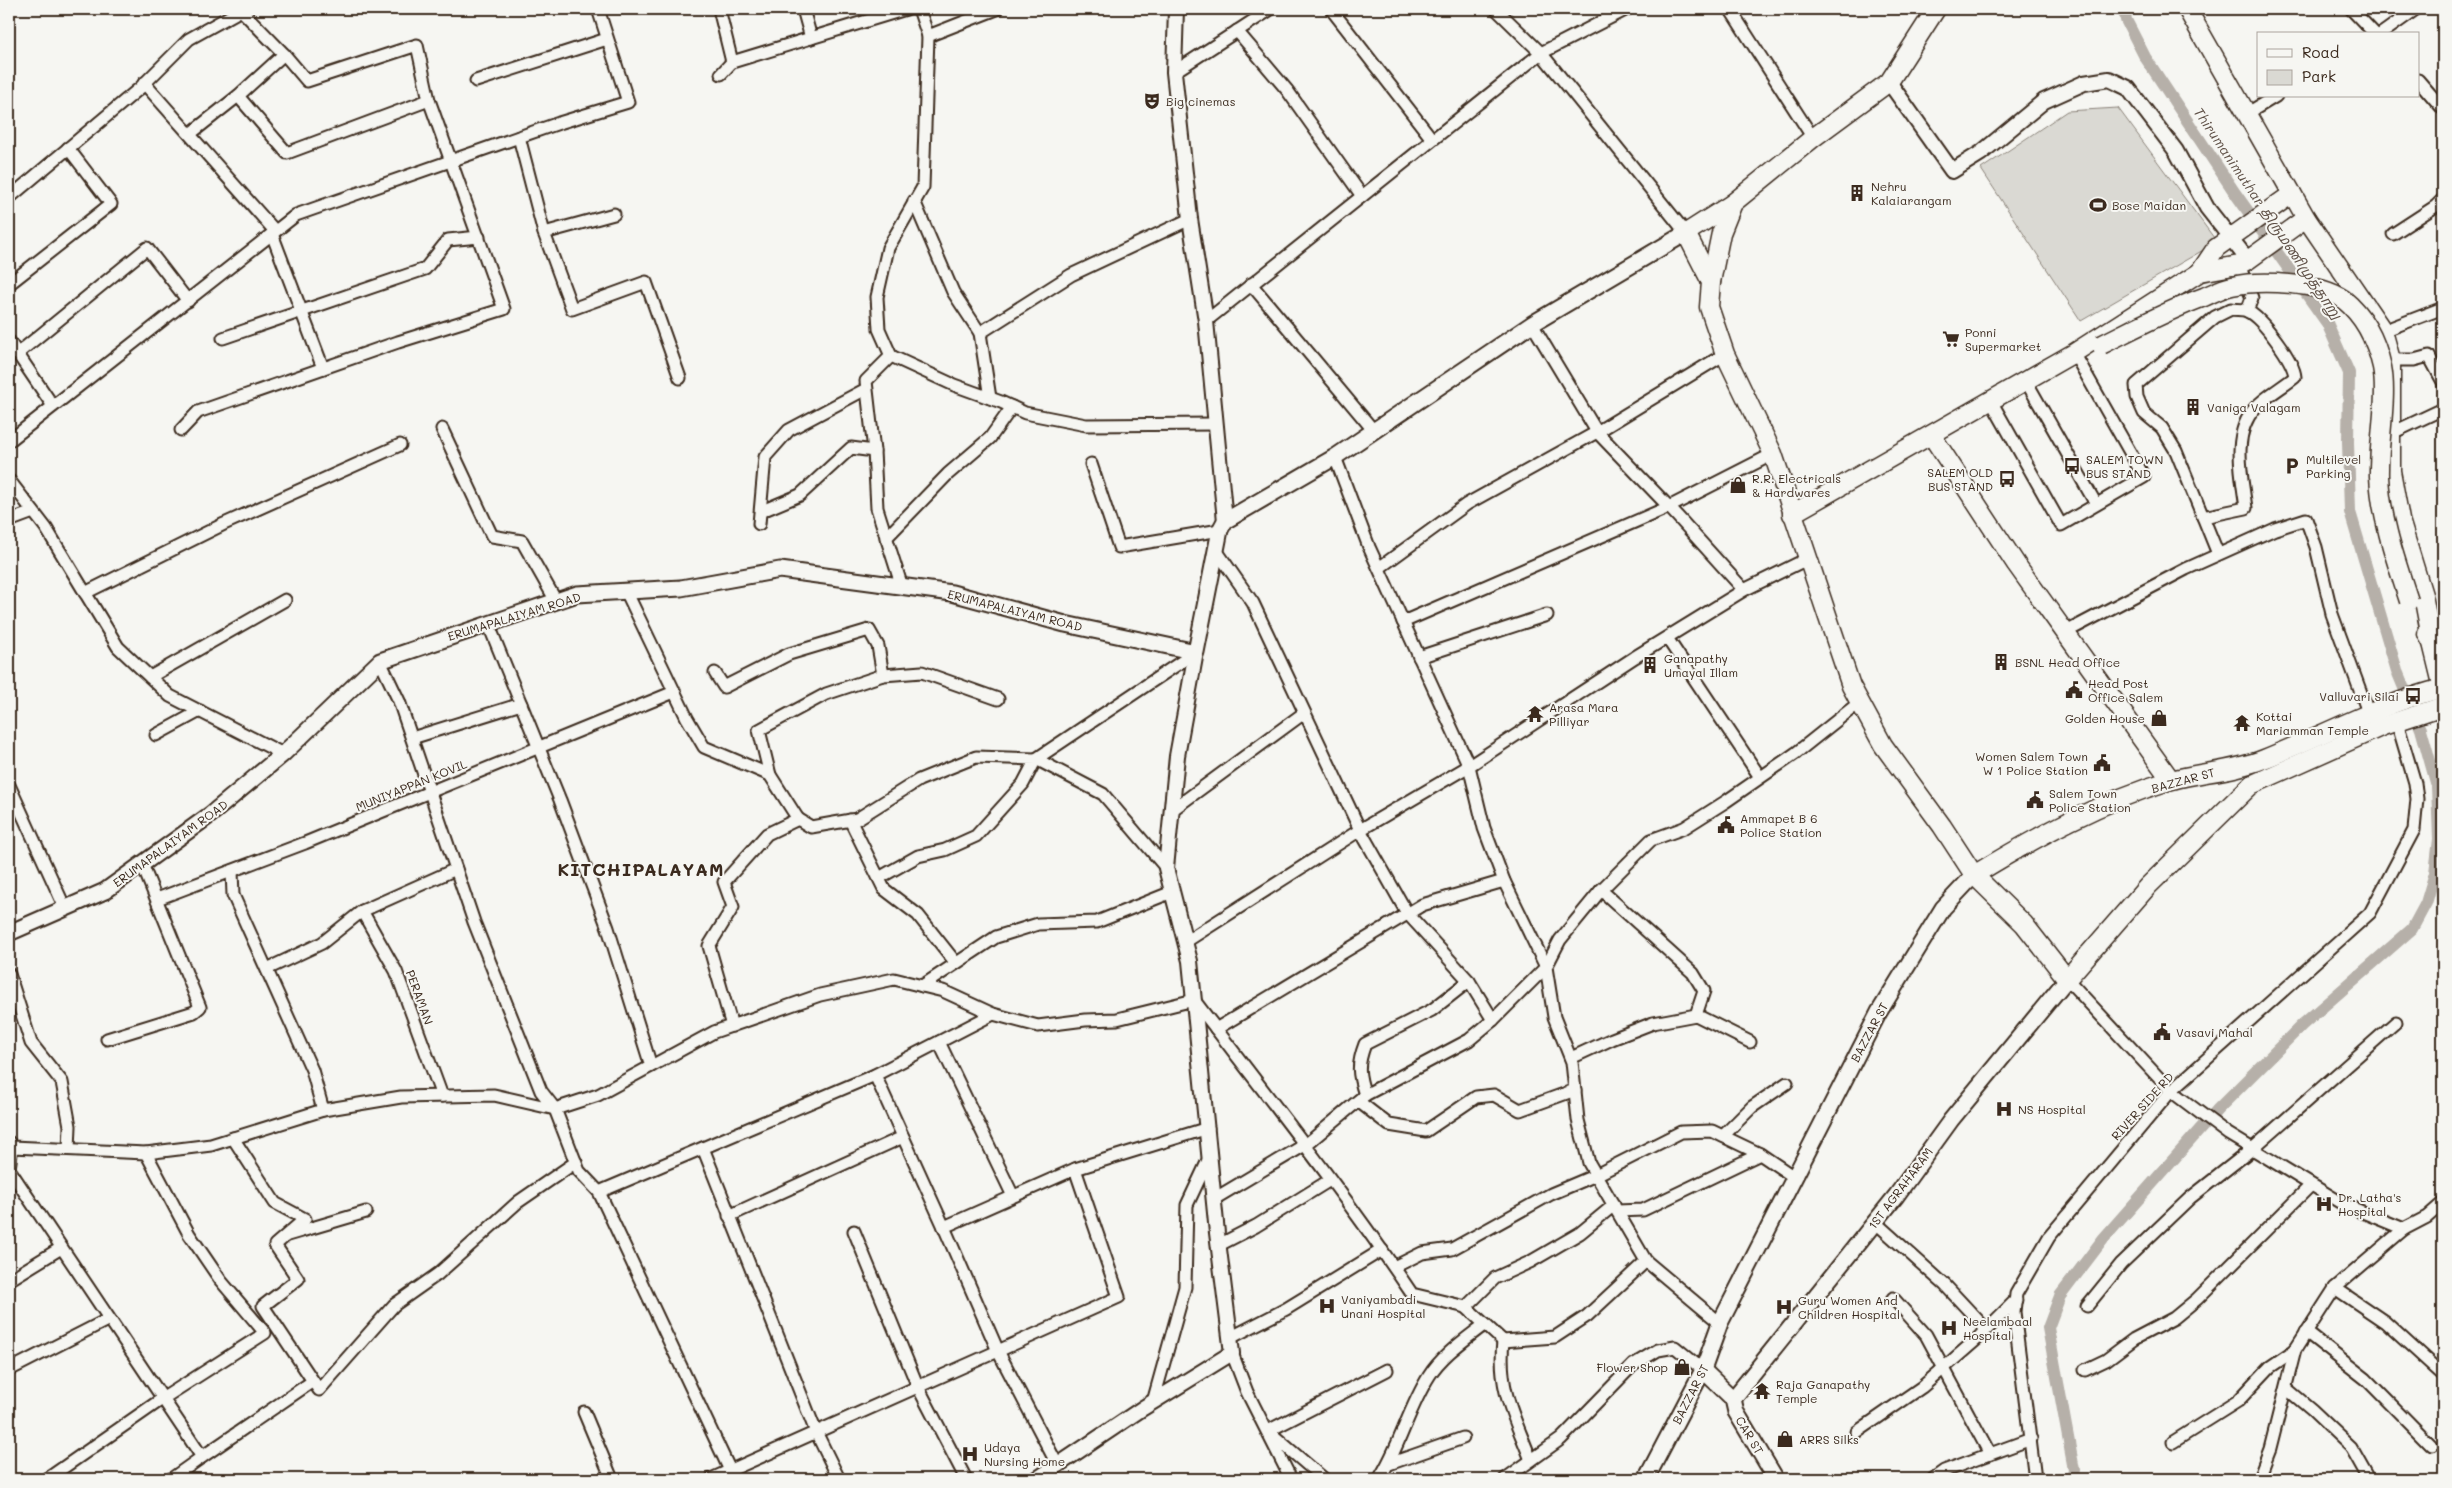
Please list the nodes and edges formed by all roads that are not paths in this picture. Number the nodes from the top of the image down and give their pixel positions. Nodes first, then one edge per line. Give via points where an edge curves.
1 (242, 9) edge
2 (598, 9) edge
3 (719, 9) edge
4 (803, 9) edge
5 (906, 9) edge
6 (919, 9) edge
7 (997, 9) edge
8 (1176, 9) edge
9 (1271, 9) edge
10 (1331, 9) edge
11 (1496, 9) edge
12 (1627, 9) edge
13 (1730, 9) edge
14 (1936, 9) edge
15 (2189, 9) edge
16 (2351, 9) edge
17 (2416, 9) edge
18 (1237, 31) junction
19 (2373, 32) edge
20 (2384, 32) edge
21 (928, 36) junction
22 (607, 38) junction
23 (811, 38) junction
24 (1540, 53) junction
25 (284, 54) junction
26 (732, 62) junction
27 (1174, 72) junction
28 (721, 74) dead end
29 (476, 80) dead end
30 (1889, 82) junction
31 (2420, 82) edge
32 (144, 83) junction
33 (238, 96) junction
34 (2273, 98) edge
35 (429, 100) junction
36 (2443, 108) edge
37 (2248, 113) junction
38 (190, 134) junction
39 (519, 137) junction
40 (1813, 138) junction
41 (1432, 140) junction
42 (68, 148) junction
43 (452, 161) junction
44 (1362, 196) junction
45 (2288, 197) junction
46 (9, 198) edge
47 (2443, 198) edge
48 (914, 202) junction
49 (1733, 204) junction
50 (614, 214) dead end
51 (1190, 219) junction
52 (2304, 220) junction
53 (274, 233) junction
54 (544, 233) junction
55 (1686, 233) junction
56 (2393, 234) dead end
57 (2234, 235) junction
58 (479, 237) junction
59 (2248, 259) junction
60 (2200, 272) junction
61 (1711, 282) junction
62 (9, 284) edge
63 (1251, 284) junction
64 (188, 301) junction
65 (2443, 308) edge
66 (302, 310) junction
67 (2247, 311) junction
68 (1206, 320) junction
69 (1532, 324) junction
70 (2382, 331) junction
71 (980, 333) junction
72 (223, 338) dead end
73 (9, 341) edge
74 (2101, 345) dead end
75 (2074, 353) junction
76 (17, 354) junction
77 (1725, 354) junction
78 (891, 356) junction
79 (2391, 360) junction
80 (323, 368) junction
81 (680, 378) dead end
82 (2026, 380) junction
83 (2443, 382) edge
84 (866, 390) junction
85 (990, 398) junction
86 (1991, 401) junction
87 (53, 406) junction
88 (1012, 407) junction
89 (2443, 409) edge
90 (1215, 424) junction
91 (442, 429) dead end
92 (181, 430) dead end
93 (1374, 431) junction
94 (1597, 432) junction
95 (2392, 432) junction
96 (1932, 436) junction
97 (9, 441) edge
98 (400, 445) dead end
99 (874, 451) junction
100 (1773, 454) junction
101 (1335, 457) junction
102 (1091, 464) dead end
103 (9, 480) edge
104 (2096, 504) junction
105 (1669, 506) junction
106 (762, 511) junction
107 (33, 512) junction
108 (1792, 514) junction
109 (2203, 517) junction
110 (9, 521) edge
111 (760, 524) dead end
112 (1223, 526) junction
113 (886, 538) junction
114 (1216, 550) junction
115 (2218, 554) junction
116 (1807, 560) junction
117 (1379, 568) junction
118 (902, 587) junction
119 (1744, 590) junction
120 (626, 591) junction
121 (85, 593) junction
122 (2416, 598) junction
123 (285, 600) dead end
124 (556, 601) junction
125 (1547, 615) dead end
126 (1403, 622) junction
127 (488, 623) junction
128 (2066, 632) junction
129 (1666, 638) junction
130 (1196, 652) junction
131 (1419, 657) junction
132 (380, 660) junction
133 (715, 673) dead end
134 (883, 675) junction
135 (150, 677) junction
136 (2443, 688) edge
137 (674, 692) junction
138 (998, 699) dead end
139 (1860, 702) junction
140 (521, 704) junction
141 (2443, 706) edge
142 (2373, 710) junction
143 (200, 711) junction
144 (1304, 713) junction
145 (2390, 724) junction
146 (156, 735) dead end
147 (412, 738) junction
148 (539, 748) junction
149 (283, 754) junction
150 (1036, 759) junction
151 (1469, 766) junction
152 (2242, 767) junction
153 (770, 775) junction
154 (1760, 777) junction
155 (2171, 780) junction
156 (9, 785) edge
157 (2250, 785) junction
158 (430, 792) junction
159 (1172, 810) junction
160 (798, 819) junction
161 (850, 820) junction
162 (1360, 830) junction
163 (142, 864) junction
164 (1166, 868) junction
165 (456, 869) junction
166 (232, 871) junction
167 (1974, 875) junction
168 (879, 878) junction
169 (1504, 881) junction
170 (1601, 890) junction
171 (1172, 892) junction
172 (157, 899) junction
173 (65, 908) junction
174 (362, 912) junction
175 (1407, 914) junction
176 (9, 933) edge
177 (1185, 942) junction
178 (956, 963) junction
179 (1546, 967) junction
180 (266, 968) junction
181 (9, 974) edge
182 (2067, 979) junction
183 (1469, 980) junction
184 (922, 986) junction
185 (1194, 1000) junction
186 (993, 1014) junction
187 (1696, 1015) junction
188 (1493, 1020) junction
189 (2396, 1022) dead end
190 (732, 1026) junction
191 (1216, 1029) junction
192 (107, 1039) dead end
193 (939, 1042) junction
194 (1750, 1042) dead end
195 (1571, 1058) junction
196 (651, 1066) junction
197 (875, 1074) junction
198 (1787, 1083) dead end
199 (1575, 1090) junction
200 (2171, 1090) junction
201 (442, 1096) junction
202 (1361, 1098) junction
203 (555, 1109) junction
204 (323, 1110) junction
205 (1208, 1128) junction
206 (1723, 1136) junction
207 (903, 1137) junction
208 (233, 1138) junction
209 (11, 1144) edge
210 (1304, 1145) junction
211 (703, 1148) junction
212 (69, 1149) junction
213 (2251, 1150) junction
214 (146, 1153) junction
215 (1760, 1154) junction
216 (1210, 1156) junction
217 (576, 1162) junction
218 (9, 1169) edge
219 (1075, 1169) junction
220 (1596, 1175) junction
221 (1794, 1177) junction
222 (1330, 1180) junction
223 (2310, 1186) junction
224 (598, 1192) junction
225 (1013, 1196) junction
226 (1214, 1199) junction
227 (2443, 1203) edge
228 (1615, 1208) junction
229 (366, 1212) dead end
230 (729, 1216) junction
231 (1875, 1222) junction
232 (944, 1227) junction
233 (2404, 1229) junction
234 (854, 1231) dead end
235 (284, 1237) junction
236 (1219, 1245) junction
237 (61, 1248) junction
238 (1382, 1250) junction
239 (1646, 1261) junction
240 (1394, 1267) junction
241 (9, 1280) edge
242 (2335, 1288) junction
243 (1893, 1298) dead end
244 (2016, 1300) junction
245 (2087, 1306) dead end
246 (1466, 1307) junction
247 (109, 1319) junction
248 (1720, 1323) junction
249 (1485, 1324) junction
250 (1986, 1330) junction
251 (2306, 1332) junction
252 (1230, 1338) junction
253 (1503, 1341) junction
254 (2295, 1350) junction
255 (998, 1351) junction
256 (1232, 1353) junction
257 (1945, 1367) junction
258 (9, 1370) edge
259 (1386, 1370) dead end
260 (1704, 1370) junction
261 (2085, 1370) dead end
262 (2443, 1375) edge
263 (314, 1381) junction
264 (918, 1387) junction
265 (2287, 1388) junction
266 (1733, 1398) junction
267 (162, 1399) junction
268 (1152, 1402) junction
269 (584, 1412) dead end
270 (1268, 1431) junction
271 (816, 1432) junction
272 (1858, 1432) dead end
273 (1463, 1438) dead end
274 (2031, 1439) junction
275 (2173, 1442) dead end
276 (2431, 1445) dead end
277 (1990, 1454) junction
278 (202, 1457) junction
279 (1531, 1460) junction
280 (1389, 1464) junction
281 (1058, 1466) junction
282 (732, 1475) edge
283 (47, 1479) edge
284 (171, 1479) edge
285 (612, 1479) edge
286 (711, 1479) edge
287 (839, 1479) edge
288 (966, 1479) edge
289 (1037, 1479) edge
290 (1289, 1479) edge
291 (1324, 1479) edge
292 (1379, 1479) edge
293 (1505, 1479) edge
294 (1646, 1479) edge
295 (1776, 1479) edge
296 (1933, 1479) edge
297 (2035, 1479) edge
298 (2255, 1479) edge
299 (2369, 1479) edge

1 - 25 street
1 - 32 street via 189,39
2 - 22 street
3 - 26 street
4 - 23 street
5 - 23 street
6 - 21 street
7 - 21 street
8 - 27 street
9 - 18 street
10 - 41 street
11 - 24 street
12 - 24 street
13 - 40 street
14 - 30 main road
15 - 37 main road
16 - 19 street
17 - 20 street
18 - 27 street
18 - 44 street via 1287,90
21 - 48 street via 923,186
22 - 29 street
22 - 39 street via 628,102
23 - 26 street
24 - 41 street
24 - 55 street
25 - 33 street
25 - 35 street via 307,81 417,45
26 - 28 street
27 - 51 street
30 - 40 main road
30 - 57 street via 1952,170 1981,153 2044,101 2084,83 2109,79 2128,88 2176,151 2208,208
31 - 36 street
32 - 38 street
32 - 42 street
33 - 35 street via 287,153
33 - 38 street
34 - 37 street
35 - 43 street
37 - 45 main road
38 - 53 street
39 - 43 street
39 - 54 street
40 - 49 main road
41 - 44 street
42 - 46 street
42 - 62 street via 111,204
43 - 53 street via 296,215
43 - 58 street
44 - 63 street
45 - 52 main road
45 - 57 main road
47 - 56 street
48 - 71 street via 953,292
48 - 78 street via 888,248 877,297 879,329
49 - 55 main road
49 - 61 main road via 1721,233
50 - 54 street
51 - 68 street
51 - 71 street via 1071,276
52 - 59 main road
52 - 70 main road
53 - 64 street
53 - 66 street
54 - 81 street via 572,309 646,282
55 - 61 main road
55 - 69 main road
57 - 59 street
57 - 60 main road via 2216,248
58 - 66 street via 448,240 425,269
58 - 80 street via 504,309
59 - 60 main road
59 - 67 street via 2252,298
60 - 75 main road
61 - 77 main road via 1709,307
63 - 68 street
63 - 93 street
64 - 76 street via 147,248
64 - 87 street
65 - 70 street
66 - 72 street
66 - 80 street
67 - 109 street via 2270,332 2295,368 2296,377 2255,408 2243,429 2240,453 2246,508
67 - 109 street via 2231,309 2215,317 2136,385 2144,412 2162,428 2176,452
68 - 90 street
69 - 93 main road
69 - 94 street
70 - 79 main road
71 - 85 street
73 - 76 street
74 - 122 main road, bridge via 2230,286 2287,284 2341,298 2360,316 2373,336 2382,368 2379,476 2384,512 2392,547
75 - 82 main road
75 - 104 street via 2144,477
76 - 87 street
77 - 94 street
77 - 100 main road
78 - 84 street via 866,382
78 - 85 street
79 - 83 street via 2430,356
79 - 95 main road
80 - 92 street via 198,412
82 - 86 main road
82 - 104 street
84 - 99 street
84 - 106 street via 789,430 765,457
85 - 88 street
86 - 96 main road
86 - 104 street via 2062,525
87 - 97 street
88 - 90 street via 1025,413 1086,425
88 - 113 street via 990,438 948,474
89 - 95 street
90 - 112 street
91 - 124 street via 492,536 522,541
93 - 101 main road
94 - 105 street
94 - 117 street via 1467,504
95 - 122 main road via 2391,471
96 - 108 main road
96 - 128 main road via 2016,564
98 - 121 street via 224,524
99 - 106 street via 851,448 800,495
99 - 113 street via 877,508
100 - 105 street
100 - 108 main road
101 - 112 main road
101 - 117 street
102 - 112 street via 1119,547
103 - 107 street
105 - 119 street
105 - 126 street
106 - 111 street
107 - 110 street
107 - 121 street
108 - 116 main road
109 - 115 street
112 - 114 main road
113 - 118 street
114 - 130 main road
114 - 144 street via 1253,603
115 - 128 street
115 - 142 street via 2306,519 2332,614
116 - 119 street
116 - 139 main road via 1851,686
117 - 126 street
118 - 120 main road, ERUMAPALAIYAM ROAD via 780,570 681,588
118 - 130 main road, ERUMAPALAIYAM ROAD via 952,593 1065,624
119 - 129 street
120 - 124 main road, ERUMAPALAIYAM ROAD via 577,594
120 - 137 street
121 - 135 street via 118,647
122 - 136 main road
123 - 135 street
124 - 127 main road, ERUMAPALAIYAM ROAD
125 - 131 street
126 - 131 street
127 - 132 main road, ERUMAPALAIYAM ROAD
127 - 140 street
128 - 155 main road
129 - 151 street
129 - 154 street
130 - 150 street
130 - 159 street via 1177,756
131 - 151 street
132 - 147 street
132 - 149 main road, ERUMAPALAIYAM ROAD
133 - 134 street via 724,687 789,654 869,630 878,646
134 - 138 street via 922,672
134 - 153 street via 826,694 759,730
135 - 143 street via 170,696
136 - 142 main road, BAZZAR ST
137 - 148 street, MUNIYAPPAN KOVIL
137 - 153 street via 704,747
139 - 154 street
139 - 167 main road via 1883,745
140 - 147 street
140 - 148 street
141 - 145 main road
142 - 152 main road, BAZZAR ST
143 - 146 street
143 - 149 street
144 - 159 street
144 - 162 street
145 - 157 main road
145 - 200 street, RIVER SIDE RD via 2415,783 2414,830 2370,913
147 - 158 street
148 - 158 street, MUNIYAPPAN KOVIL
148 - 196 street via 608,928
149 - 163 main road, ERUMAPALAIYAM ROAD via 210,815
150 - 161 street via 976,757 919,780 857,819
150 - 164 street via 1103,794
150 - 168 street via 1023,784 976,836 944,850 918,856
151 - 162 street
151 - 169 street via 1484,828
152 - 155 main road, BAZZAR ST
152 - 157 main road
153 - 160 street
154 - 170 street via 1684,828 1651,840
155 - 167 main road, BAZZAR ST via 2087,812
156 - 173 street
157 - 182 main road via 2148,886
158 - 165 street
158 - 166 street, MUNIYAPPAN KOVIL
159 - 164 street
160 - 161 street via 811,827
160 - 190 street via 767,834 724,882 732,907 709,946
161 - 168 street
162 - 175 street
162 - 177 street
163 - 172 street
163 - 173 main road, ERUMAPALAIYAM ROAD via 105,891
164 - 171 street
165 - 174 street
165 - 203 street via 541,1090
166 - 172 street, MUNIYAPPAN KOVIL
166 - 180 street via 233,895
167 - 182 main road via 2024,924
167 - 221 main road, BAZZAR ST via 1943,908 1879,1012
168 - 178 street via 884,889 918,915
169 - 175 street via 1422,905
169 - 179 street
170 - 179 street via 1560,940
170 - 187 street via 1692,973 1704,991
171 - 177 street
171 - 178 street via 1097,922 1038,924 996,937
172 - 192 street via 200,1007 194,1012
173 - 176 main road, ERUMAPALAIYAM ROAD
174 - 180 street via 322,943
174 - 201 street, PERAMAN via 396,971
175 - 183 street
175 - 191 street
177 - 185 street
178 - 184 street
179 - 188 street
179 - 195 street via 1554,1017
180 - 204 street via 312,1070
181 - 212 street via 31,1042 62,1082 70,1126
182 - 200 street
182 - 231 main road, 1ST AGRAHARAM via 1951,1120
183 - 188 street
183 - 202 street via 1432,1010 1365,1044 1358,1061
184 - 186 street via 943,991
184 - 190 street via 894,979 820,995
185 - 186 street via 1117,1019 1038,1026
185 - 191 street
185 - 205 street
186 - 193 street
187 - 194 street
187 - 195 street via 1653,1023
188 - 202 street via 1469,1040
189 - 213 street
190 - 196 street via 714,1032
191 - 210 street
193 - 197 street
193 - 225 street
195 - 199 street
196 - 203 street via 598,1094
197 - 207 street
197 - 211 street
198 - 206 street via 1752,1107
199 - 202 street via 1520,1110 1494,1095 1476,1097 1426,1130 1389,1125
199 - 220 street via 1578,1120
200 - 213 street
200 - 244 street, RIVER SIDE RD via 2049,1237 2016,1294
201 - 203 street via 494,1095
201 - 204 street via 401,1096
202 - 210 street
203 - 217 street
204 - 208 street
205 - 216 street
205 - 219 street
206 - 215 street
206 - 220 street via 1712,1130 1681,1132
207 - 230 street
207 - 232 street
208 - 214 street via 211,1145
208 - 235 street via 275,1203 305,1219
209 - 212 street
209 - 218 street
210 - 222 street
210 - 226 street
211 - 224 street
211 - 230 street
212 - 214 street
213 - 223 street
213 - 245 street via 2190,1198 2153,1233 2121,1264
214 - 267 street via 189,1234 221,1280 265,1333
215 - 221 street
215 - 228 street via 1643,1210
216 - 226 street
216 - 268 street via 1187,1205 1185,1287
217 - 224 street
217 - 263 street via 518,1202 438,1274 394,1306 319,1390
218 - 237 street
219 - 225 street
219 - 255 street via 1119,1297
220 - 228 street
220 - 240 street via 1551,1194 1452,1249 1422,1253
221 - 248 main road, BAZZAR ST
222 - 236 street
222 - 238 street
223 - 233 street via 2343,1204
223 - 261 street via 2174,1318
224 - 282 street
225 - 232 street
226 - 236 street
227 - 233 street via 2427,1217
228 - 239 street
228 - 246 street via 1580,1233 1495,1278
229 - 235 street
230 - 271 street
231 - 250 street via 1945,1285
231 - 266 main road, 1ST AGRAHARAM
232 - 255 street
233 - 242 street
234 - 264 street
235 - 263 street via 275,1245 298,1279 263,1306
236 - 252 street
237 - 241 street
237 - 247 street
238 - 240 street
238 - 252 street via 1286,1309
239 - 248 street
239 - 253 street via 1587,1316 1555,1337
240 - 246 street via 1412,1294
242 - 251 street
242 - 262 street via 2384,1322
243 - 257 street via 1926,1335
244 - 250 street
244 - 274 street, RIVER SIDE RD via 2014,1312
246 - 249 street
247 - 258 street
247 - 267 street
248 - 260 main road, BAZZAR ST
249 - 253 street
249 - 280 street via 1457,1346 1430,1374 1411,1409
250 - 257 street
251 - 254 street
251 - 276 street via 2366,1379
252 - 256 street
253 - 279 street via 1501,1366 1506,1396
254 - 265 street
254 - 275 street via 2270,1367 2238,1401
255 - 264 street
255 - 281 street
256 - 268 street
256 - 270 street via 1247,1392
257 - 272 street
257 - 277 street
259 - 270 street
260 - 266 main road, CAR ST
260 - 279 street via 1676,1347 1658,1350 1633,1365 1561,1439
260 - 294 main road, BAZZAR ST
263 - 278 street
264 - 271 street
264 - 288 street
265 - 298 street via 2267,1458
265 - 299 street via 2350,1447
266 - 295 main road, CAR ST via 1736,1412
267 - 278 street
267 - 283 street
268 - 281 street
269 - 285 street
270 - 290 street
270 - 291 street
271 - 282 street
271 - 287 street
273 - 280 street
274 - 277 street
274 - 297 street, RIVER SIDE RD
277 - 296 street via 1944,1471
278 - 284 street
279 - 293 street
280 - 292 street
281 - 289 street
282 - 286 street

